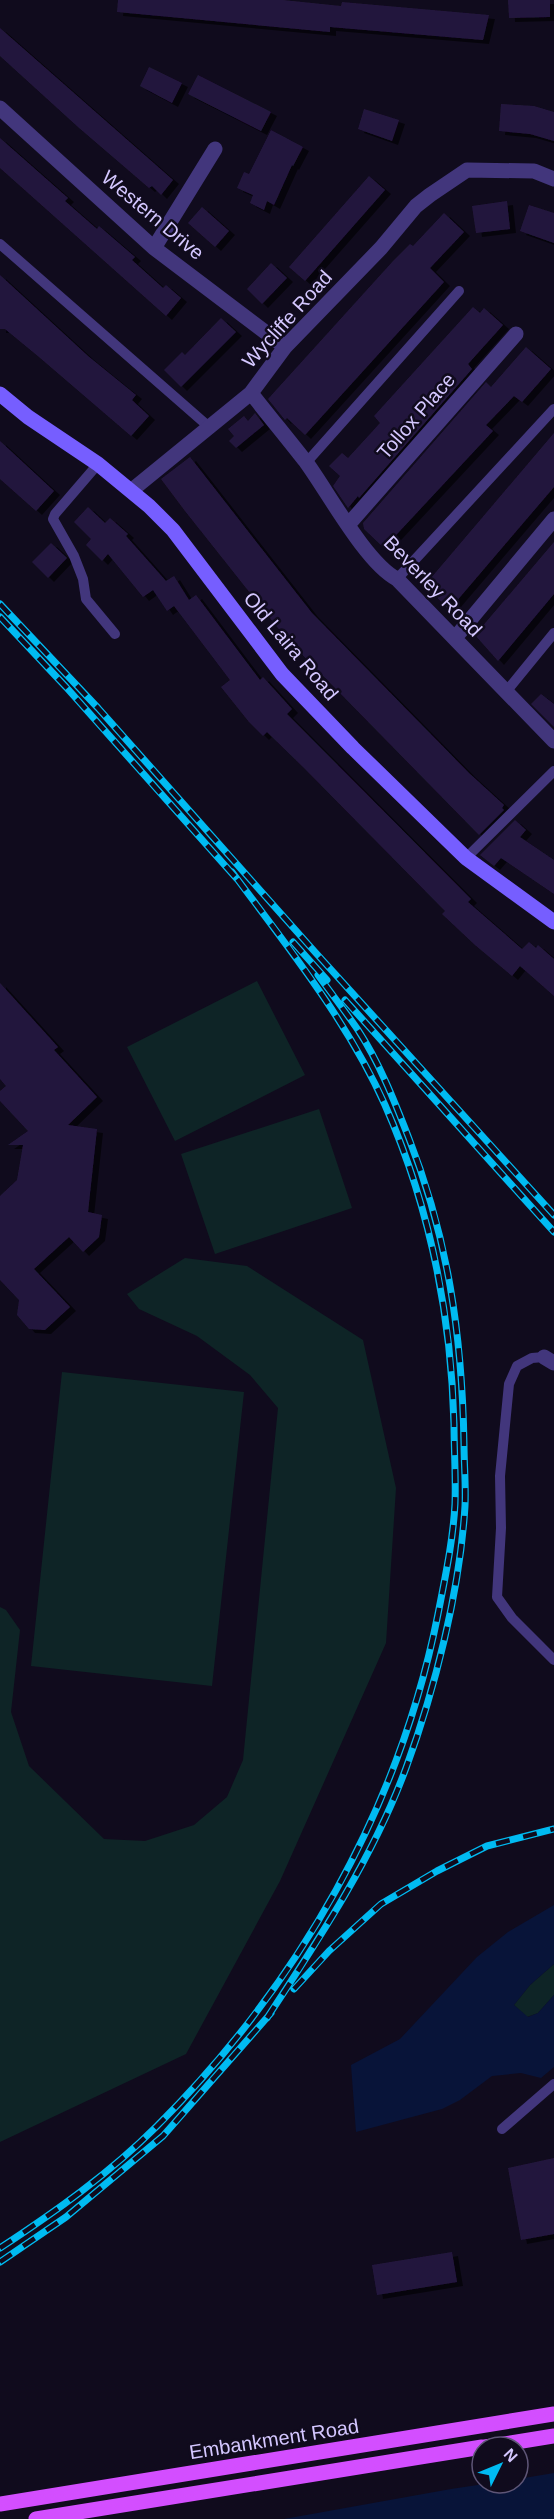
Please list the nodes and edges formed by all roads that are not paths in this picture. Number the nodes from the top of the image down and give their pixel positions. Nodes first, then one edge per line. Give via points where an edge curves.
1 (0, 108) edge
2 (215, 149) dead end
3 (554, 179) edge
4 (0, 244) edge
5 (154, 248) junction
6 (459, 291) dead end
7 (516, 334) dead end
8 (285, 347) junction
9 (251, 393) junction
10 (0, 394) edge
11 (554, 409) edge
12 (208, 426) junction
13 (306, 463) junction
14 (98, 464) junction
15 (132, 490) junction
16 (554, 519) edge
17 (348, 525) junction
18 (397, 579) junction
19 (554, 633) edge
20 (115, 634) dead end
21 (455, 638) junction
22 (505, 693) junction
23 (554, 741) edge
24 (554, 771) edge
25 (466, 858) junction
26 (554, 922) edge
27 (549, 1360) edge
28 (554, 1660) edge
29 (554, 2084) edge
30 (502, 2129) dead end
31 (554, 2415) edge
32 (554, 2436) edge
33 (530, 2440) edge
34 (470, 2449) edge
35 (0, 2504) edge
36 (36, 2519) edge

1 - 5 street, Western Drive
2 - 5 street
3 - 8 street, Wycliffe Road via 534,171 467,170 416,206
4 - 12 lane
5 - 8 street, Western Drive
6 - 13 lane
7 - 17 street, Tollox Place
8 - 9 street, Wycliffe Road
9 - 12 street, Wycliffe Road
9 - 13 street, Beverley Road
10 - 14 main road, Old Laira Road
11 - 18 lane
12 - 15 street, Wycliffe Road
13 - 17 street, Beverley Road
14 - 15 main road, Old Laira Road
14 - 20 lane via 53,519 80,571 86,599
15 - 25 main road, Old Laira Road via 173,530 282,674
16 - 21 street
17 - 18 street, Beverley Road via 386,573
18 - 21 street, Beverley Road
19 - 22 lane
21 - 22 street, Beverley Road
22 - 23 street, Beverley Road
24 - 25 lane
25 - 26 main road, Old Laira Road
27 - 28 lane via 531,1358 517,1366 509,1384 500,1476 497,1597
29 - 30 lane
31 - 35 main road, Embankment Road
32 - 33 main road
34 - 36 main road

